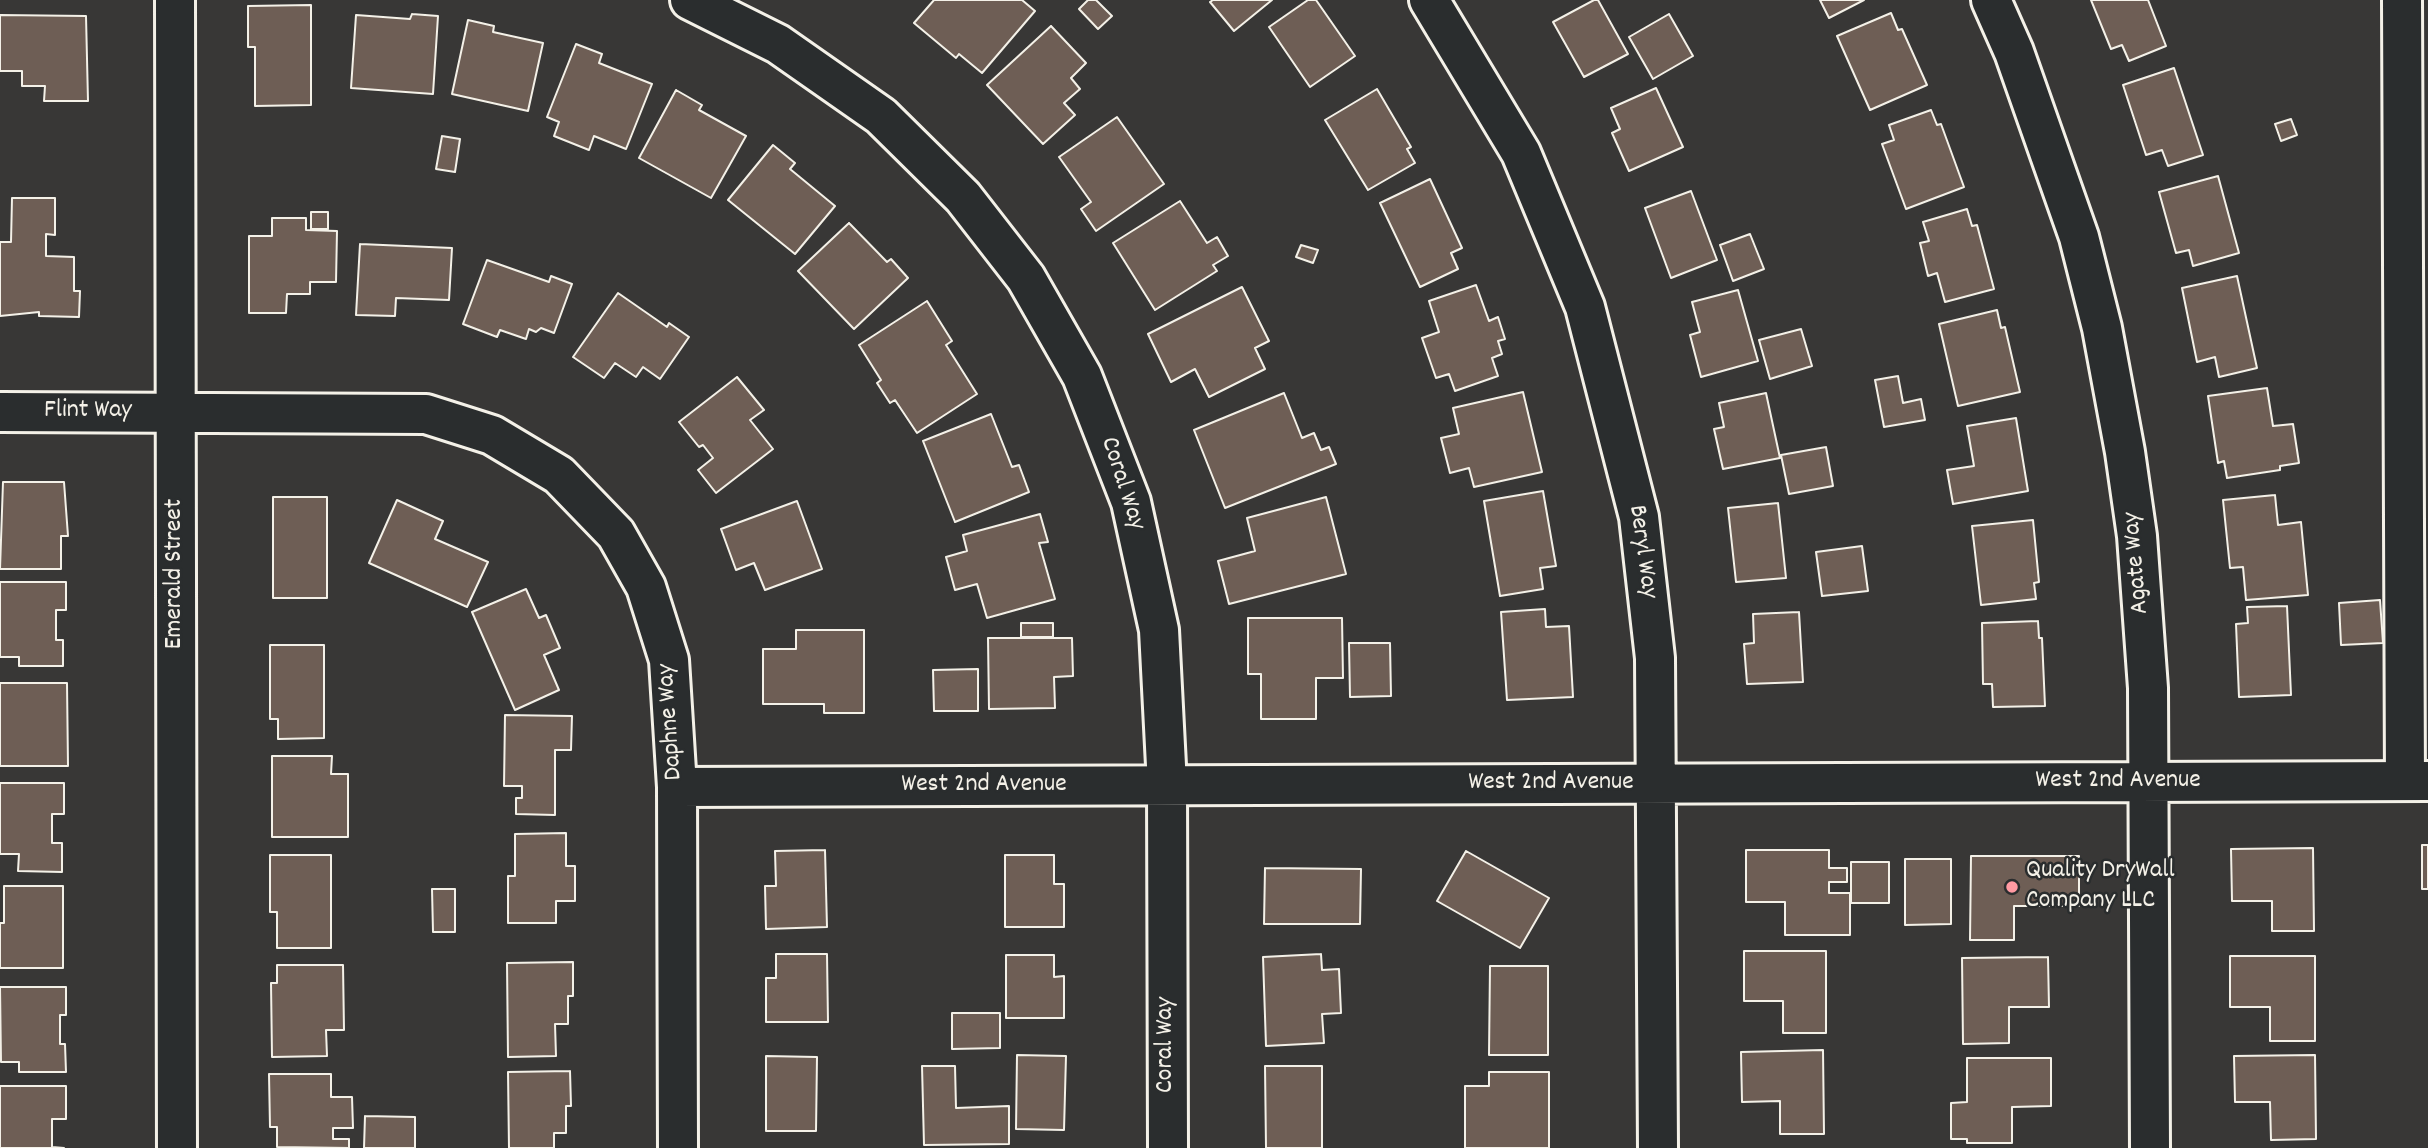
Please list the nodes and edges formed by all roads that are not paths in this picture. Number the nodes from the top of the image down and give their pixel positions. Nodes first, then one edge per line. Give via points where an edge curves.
1 (175, 0) edge
2 (690, 0) edge
3 (1429, 0) edge
4 (1991, 0) edge
5 (2402, 0) edge
6 (176, 411) junction
7 (0, 412) edge
8 (2149, 781) junction
9 (2421, 781) edge
10 (1657, 783) junction
11 (1167, 785) junction
12 (677, 787) junction
13 (177, 1148) edge
14 (678, 1148) edge
15 (1168, 1148) edge
16 (1658, 1148) edge
17 (2150, 1148) edge

1 - 6 street, Emerald Street
2 - 11 street, Coral Way via 778,44 881,116 963,197 1026,278 1082,376 1132,502 1159,631
3 - 10 street, Beryl Way via 1521,153 1585,307 1639,517 1655,658
4 - 8 street, Agate Way via 2057,169 2102,328 2137,536 2148,688
5 - 9 street
6 - 7 street, Flint Way
6 - 12 street, Daphne Way via 426,414 492,435 559,475 617,534 646,587 669,660
6 - 13 street, Emerald Street
8 - 9 street, West 2nd Avenue
8 - 10 street, West 2nd Avenue
8 - 17 street, Agate Way
10 - 11 street, West 2nd Avenue
10 - 16 street, Beryl Way
11 - 12 street, West 2nd Avenue
11 - 15 street, Coral Way
12 - 14 street, Daphne Way

